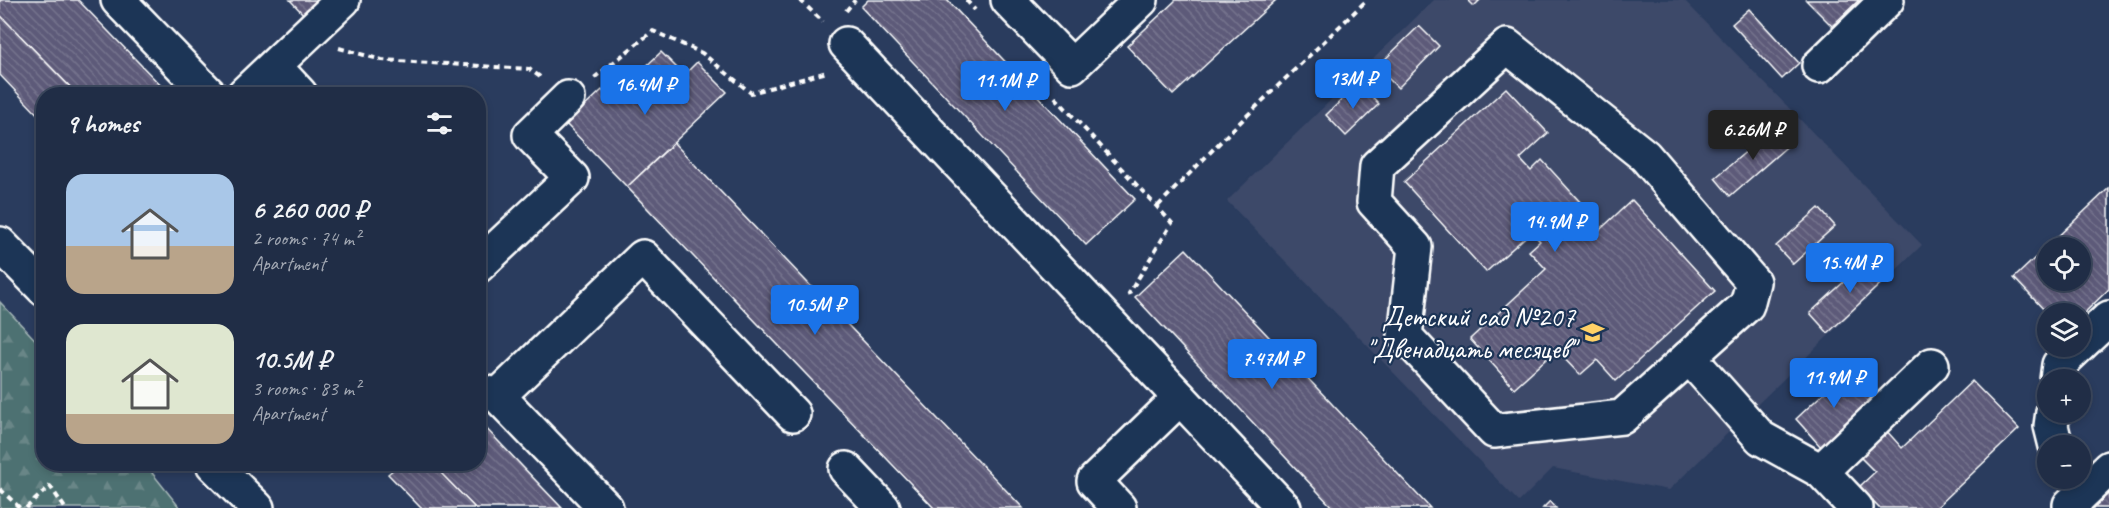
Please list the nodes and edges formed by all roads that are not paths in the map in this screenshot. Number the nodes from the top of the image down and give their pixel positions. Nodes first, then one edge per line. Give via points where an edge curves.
1 (118, 0) edge
2 (344, 0) edge
3 (1141, 0) edge
4 (1887, 0) edge
5 (995, 8) edge
6 (854, 52) road end
7 (274, 66) junction
8 (1818, 66) dead end
9 (202, 87) edge
10 (252, 87) edge
11 (294, 87) edge
12 (568, 98) road end
13 (0, 244) edge
14 (486, 259) edge
15 (36, 281) edge
16 (2109, 318) edge
17 (2091, 335) edge
18 (1689, 357) junction
19 (2068, 357) edge
20 (1932, 365) dead end
21 (2058, 369) edge
22 (488, 393) edge
23 (1180, 398) junction
24 (793, 414) dead end
25 (2109, 468) edge
26 (846, 469) dead end
27 (220, 471) edge
28 (1821, 471) junction
29 (2069, 497) edge
30 (257, 508) edge
31 (606, 508) edge
32 (883, 508) edge
33 (1119, 508) edge
34 (1284, 508) edge
35 (1856, 508) edge

1 - 9 street
2 - 7 street
3 - 5 street via 1072,66
4 - 8 street
6 - 23 street
7 - 10 street
7 - 11 street
12 - 14 street via 530,135 572,178
13 - 15 street
16 - 17 street
18 - 18 street via 1747,305 1753,282 1645,156 1507,46 1377,166 1374,202 1415,247 1405,336 1494,431 1622,417
18 - 28 street via 1761,438
19 - 21 street
20 - 28 street
22 - 24 street via 643,257
22 - 31 street
23 - 33 street via 1094,481
23 - 34 street
25 - 29 street
26 - 32 street
27 - 30 street
28 - 35 street

